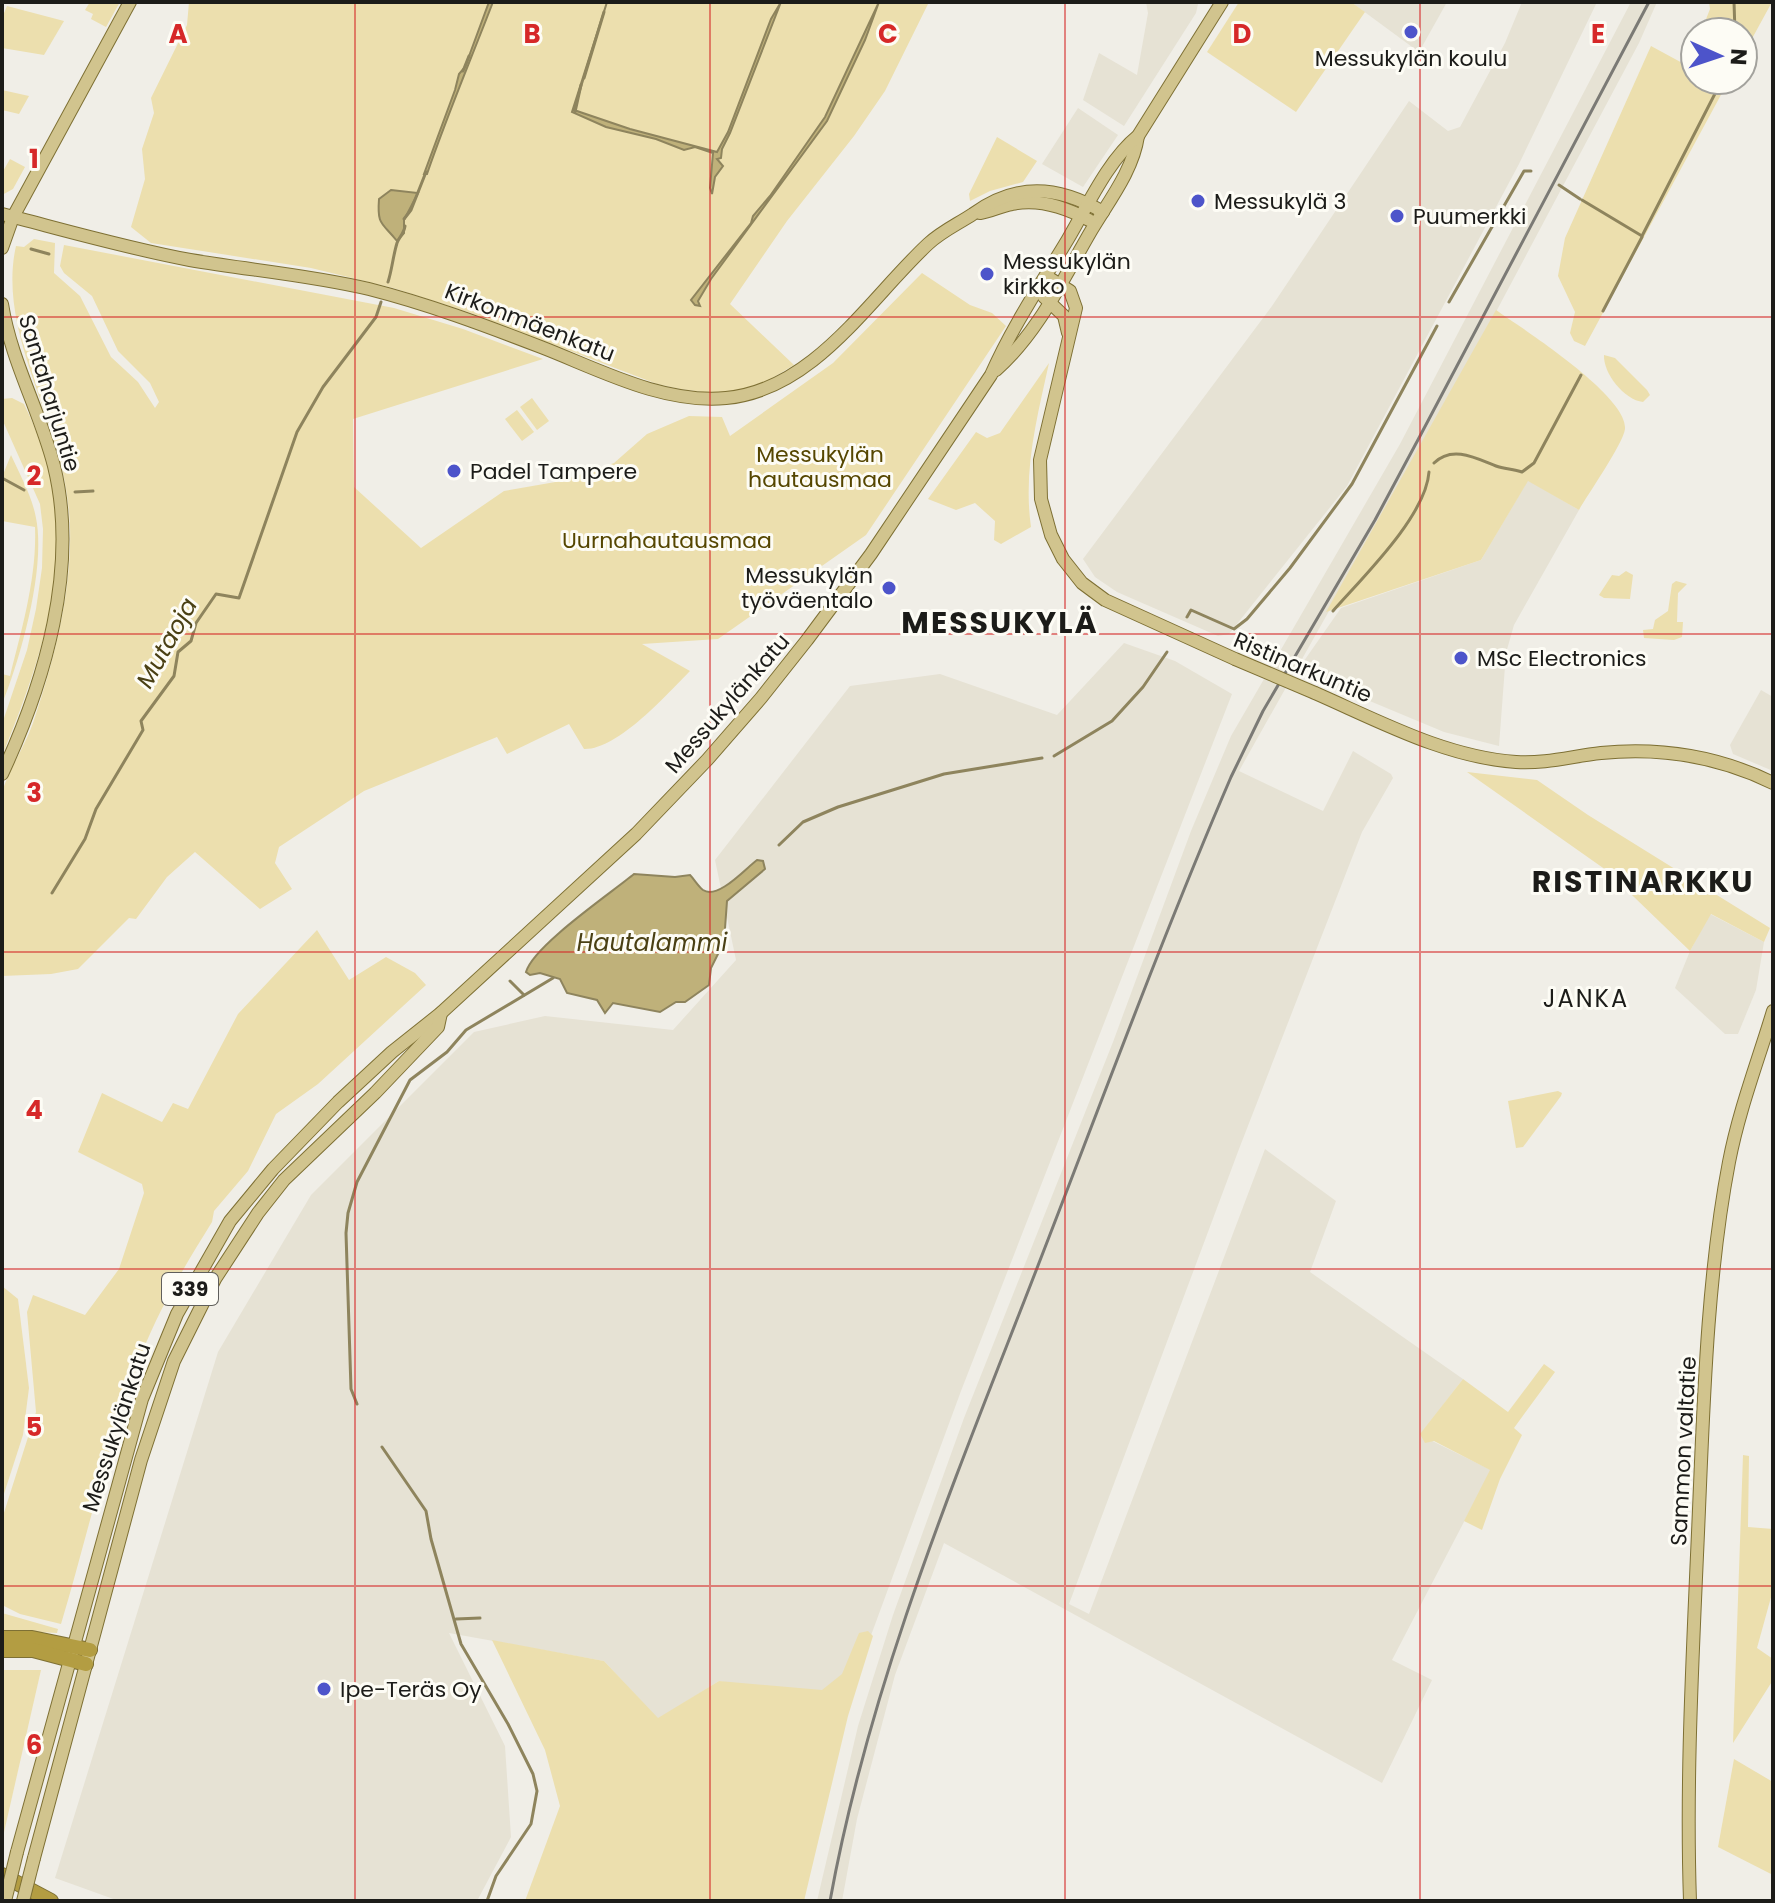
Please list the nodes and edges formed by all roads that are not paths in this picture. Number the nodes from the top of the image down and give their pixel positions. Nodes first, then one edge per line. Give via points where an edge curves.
1 (130, 2) edge
2 (1222, 2) edge
3 (1138, 136) junction
4 (1089, 204) junction
5 (973, 214) junction
6 (7, 215) edge
7 (1082, 216) junction
8 (1099, 218) junction
9 (2, 248) edge
10 (1046, 276) junction
11 (1061, 284) junction
12 (1036, 293) junction
13 (1050, 301) junction
14 (2, 304) edge
15 (1068, 336) junction
16 (991, 375) junction
17 (2, 774) edge
18 (1773, 783) edge
19 (1773, 1011) edge
20 (441, 1013) junction
21 (2, 1638) edge
22 (2, 1650) edge
23 (72, 1653) junction
24 (88, 1657) junction
25 (2, 1875) edge
26 (4, 1901) edge
27 (23, 1901) edge
28 (51, 1901) edge
29 (1690, 1901) edge

1 - 6 main road
2 - 3 main road, Messukylänkatu
3 - 4 main road, Messukylänkatu via 1125,147
3 - 8 main road, Messukylänkatu via 1130,165
4 - 5 main road, Kirkonmäenkatu via 1061,194 1021,192 985,204
4 - 7 main road, Messukylänkatu
4 - 8 main road, Kirkonmäenkatu
5 - 6 main road, Kirkonmäenkatu via 931,241 812,361 769,386 724,399 666,393 632,383 472,320 367,289 189,259
5 - 7 main road, Kirkonmäenkatu via 1036,202
6 - 9 main road
7 - 8 main road, Kirkonmäenkatu
7 - 10 main road, Messukylänkatu
8 - 11 main road, Messukylänkatu
10 - 11 main road
10 - 12 main road, Messukylänkatu
11 - 13 main road, Messukylänkatu
11 - 15 main road, Ristinarkuntie via 1073,295 1076,308
12 - 13 main road
12 - 16 main road, Messukylänkatu
13 - 15 main road via 1066,320
13 - 16 main road, Messukylänkatu
14 - 17 main road, Santaharjuntie via 54,466 63,525 50,633
15 - 18 main road, Ristinarkuntie, bridge via 1039,481 1045,516 1063,559 1105,600 1430,743 1528,762 1624,751 1676,752 1715,760
16 - 20 main road, Messukylänkatu via 871,554 761,698 636,834
19 - 29 main road, Sammon valtatie via 1731,1152 1715,1273 1693,1659
20 - 23 main road, Messukylänkatu / 339 via 338,1102 273,1169 230,1221 199,1272 142,1399
20 - 24 main road, Messukylänkatu / 339 via 438,1027 284,1180 215,1279 158,1403
21 - 23 highway via 32,1638
22 - 23 highway
23 - 24 highway
23 - 26 main road, Messukylänkatu / 339, bridge
24 - 27 main road, Messukylänkatu / 339, bridge
25 - 28 highway

